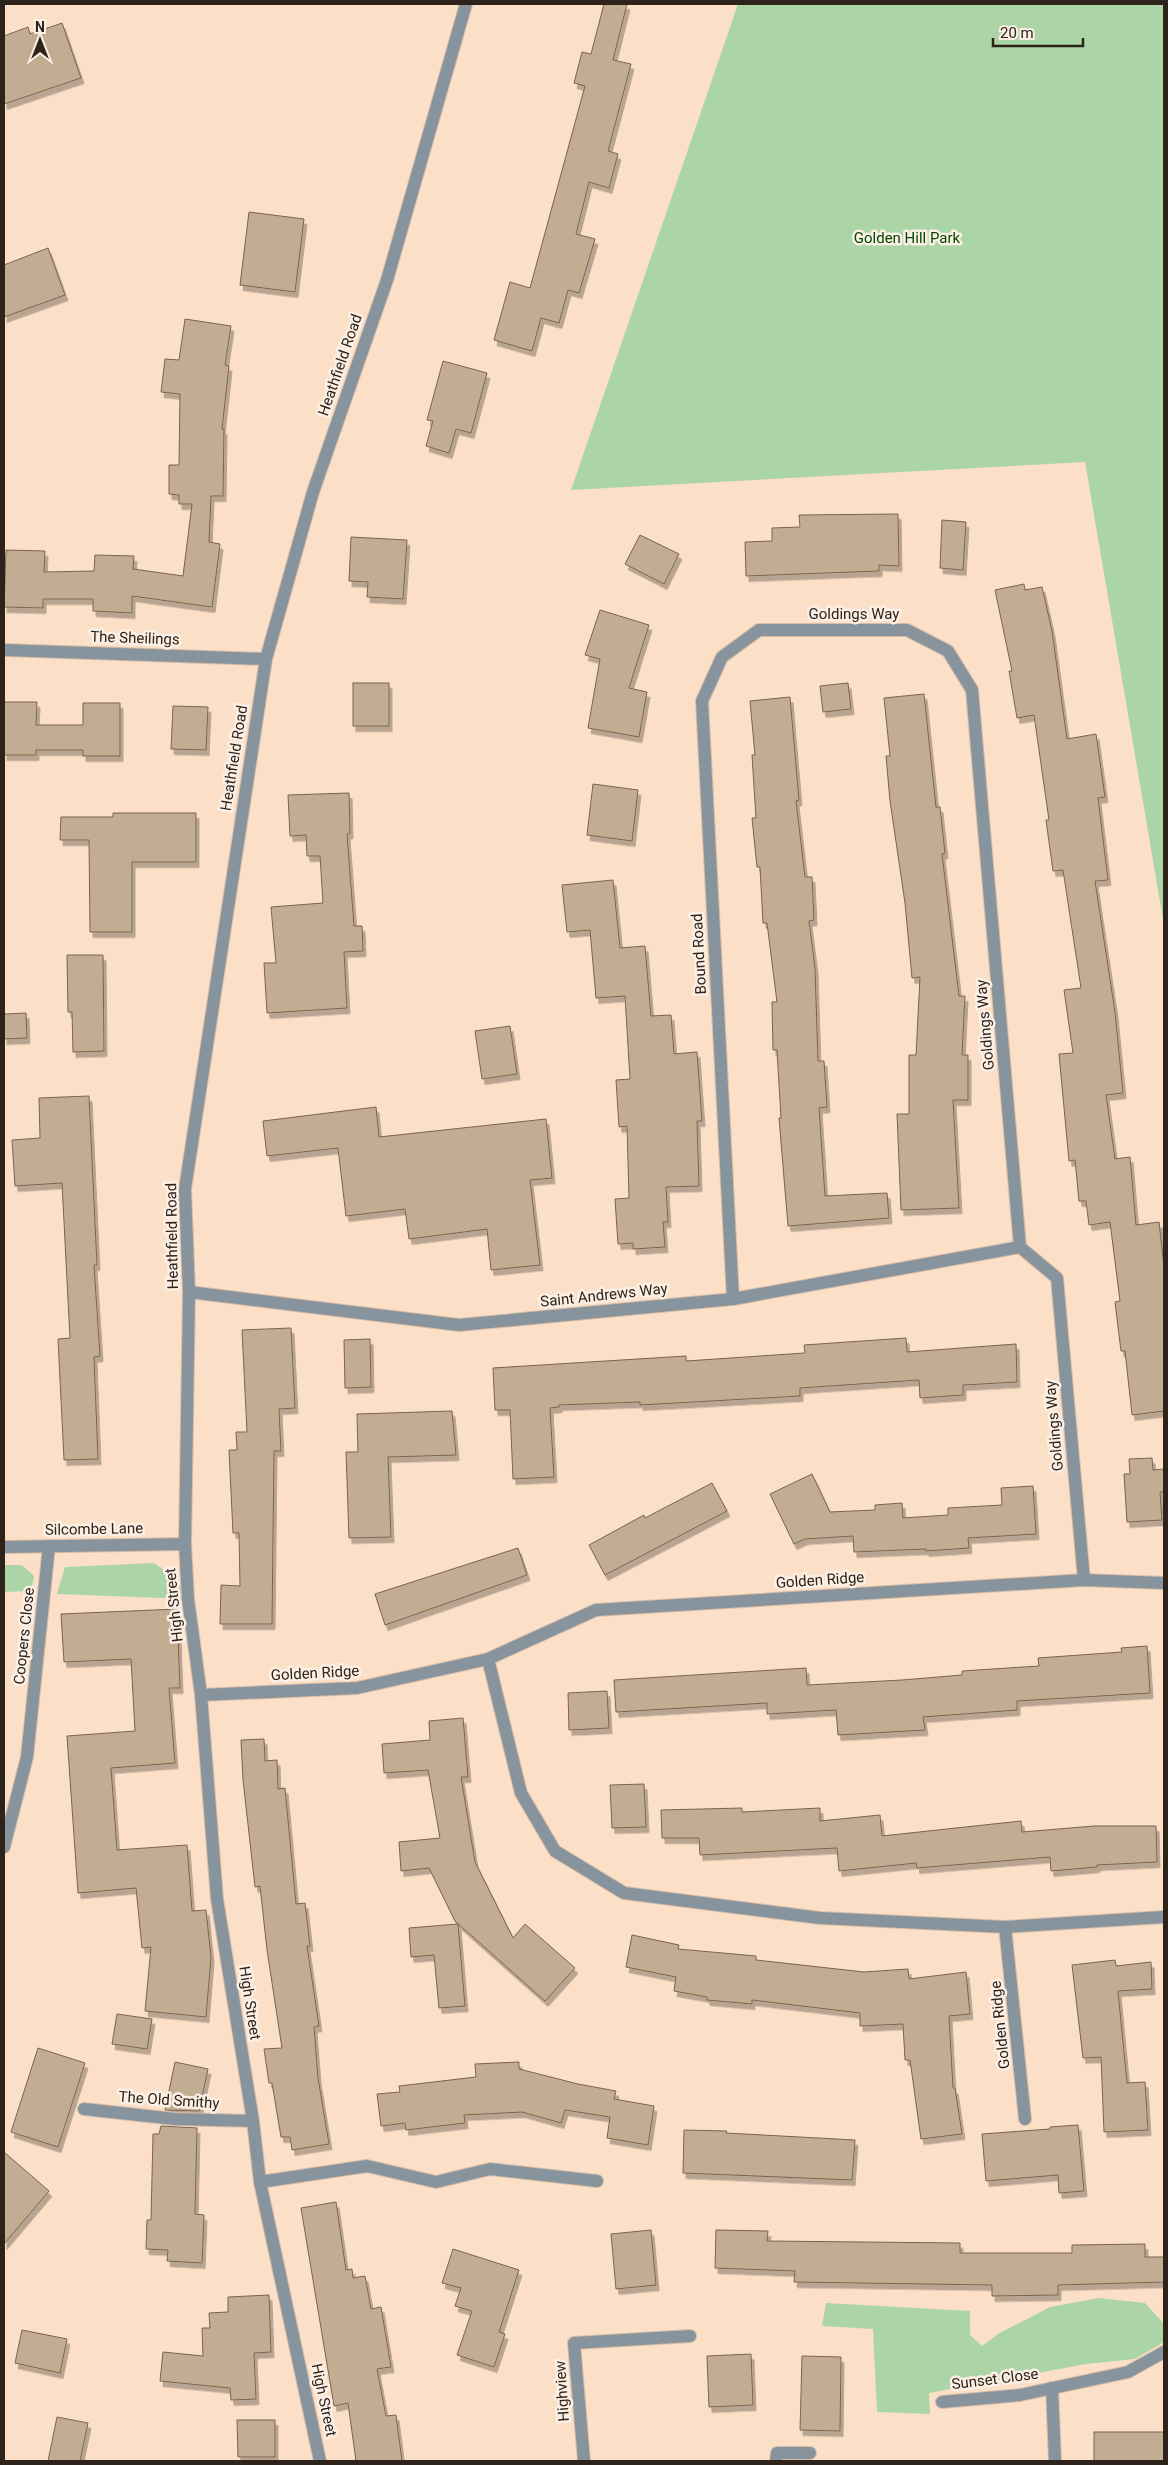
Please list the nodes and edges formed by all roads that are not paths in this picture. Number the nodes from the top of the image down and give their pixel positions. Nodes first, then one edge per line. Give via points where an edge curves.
1 (466, 4) edge
2 (759, 630) joint
3 (4, 650) edge
4 (266, 659) junction
5 (1020, 1247) junction
6 (189, 1292) junction
7 (733, 1298) junction
8 (185, 1544) junction
9 (4, 1546) edge
10 (49, 1546) junction
11 (1084, 1580) junction
12 (1164, 1583) edge
13 (488, 1659) junction
14 (201, 1695) junction
15 (4, 1847) edge
16 (1164, 1918) edge
17 (1005, 1927) junction
18 (84, 2109) dead end
19 (1024, 2119) dead end
20 (253, 2121) junction
21 (597, 2181) dead end
22 (260, 2182) junction
23 (690, 2336) dead end
24 (1164, 2352) edge
25 (1052, 2388) junction
26 (942, 2402) dead end
27 (810, 2452) dead end
28 (320, 2461) edge
29 (584, 2461) edge
30 (776, 2461) edge
31 (1056, 2461) edge

1 - 4 street, Heathfield Road via 387,280 313,492
2 - 5 street, Goldings Way via 907,630 948,651 972,690
2 - 7 street, Bound Road via 722,657 702,701
3 - 4 street, The Sheilings
4 - 6 street, Heathfield Road via 185,1189
5 - 7 street, Saint Andrews Way
5 - 11 street, Goldings Way via 1057,1278
6 - 7 street, Saint Andrews Way via 459,1325
6 - 8 street, Heathfield Road
8 - 10 street, Silcombe Lane
8 - 14 street, High Street via 188,1599
9 - 10 street, Silcombe Lane
10 - 15 street, Coopers Close via 27,1757
11 - 12 street, Golden Ridge
11 - 13 street, Golden Ridge via 596,1610
13 - 14 street, Golden Ridge via 357,1688
13 - 17 street via 521,1793 555,1851 624,1893 820,1918
14 - 20 street, High Street via 217,1899
16 - 17 street
17 - 19 street, Golden Ridge
18 - 20 street, The Old Smithy via 175,2119
20 - 22 street, High Street
21 - 22 street via 490,2169 436,2182 367,2166
22 - 28 street, High Street
23 - 29 street, Highview via 574,2343
24 - 25 street, Sunset Close via 1128,2372
25 - 26 street, Sunset Close via 1020,2395
25 - 31 street, Sunset Close
27 - 30 street via 777,2453

